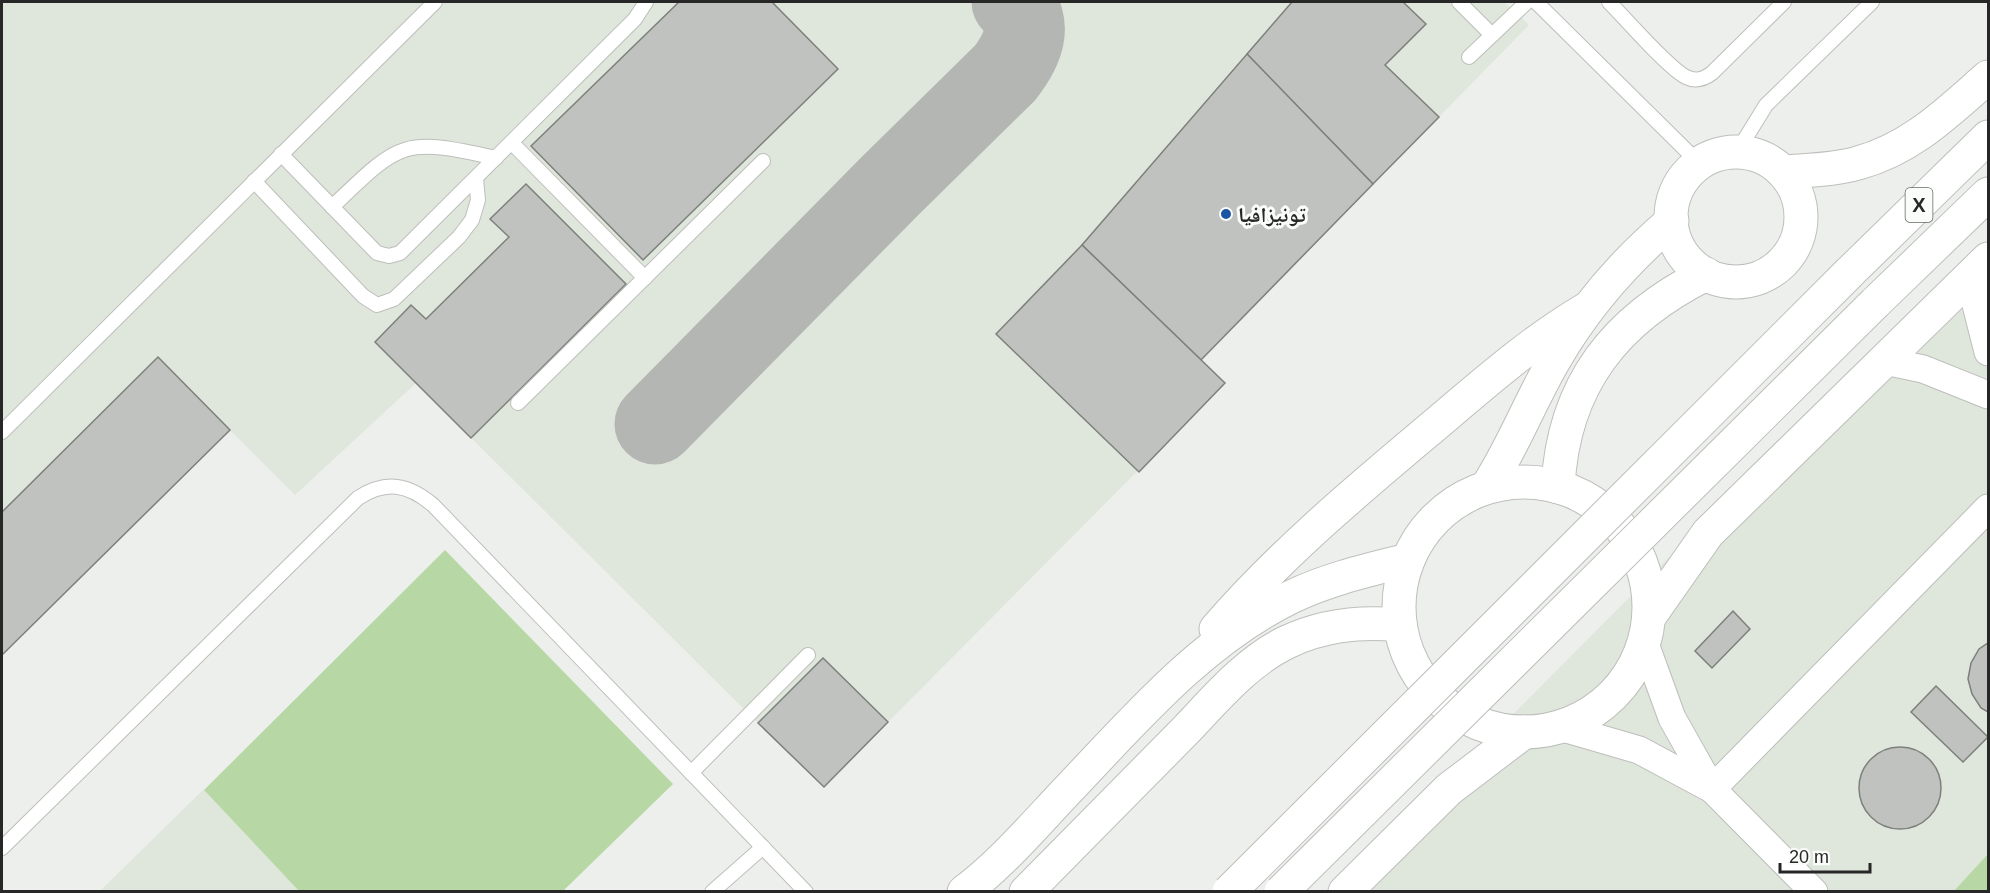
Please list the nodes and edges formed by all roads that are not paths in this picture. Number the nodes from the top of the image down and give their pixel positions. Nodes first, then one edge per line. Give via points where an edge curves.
1 (435, 2) edge
2 (646, 2) edge
3 (1459, 2) edge
4 (1527, 2) edge
5 (1536, 2) edge
6 (1609, 2) edge
7 (1784, 2) edge
8 (1872, 2) edge
9 (1492, 35) junction
10 (1469, 57) dead end
11 (1989, 77) edge
12 (1989, 137) edge
13 (512, 143) junction
14 (1737, 152) junction
15 (281, 154) junction
16 (496, 158) junction
17 (763, 160) dead end
18 (1699, 163) junction
19 (1783, 172) junction
20 (476, 178) junction
21 (254, 181) junction
22 (1989, 194) edge
23 (332, 207) junction
24 (1672, 221) junction
25 (1981, 267) edge
26 (1706, 274) junction
27 (645, 278) junction
28 (1588, 308) junction
29 (1989, 352) edge
30 (1885, 361) junction
31 (1989, 395) edge
32 (518, 403) dead end
33 (2, 432) edge
34 (1487, 487) junction
35 (1558, 487) junction
36 (1989, 508) edge
37 (1407, 560) junction
38 (1400, 625) junction
39 (1647, 629) junction
40 (808, 655) dead end
41 (1178, 676) junction
42 (1560, 727) junction
43 (1524, 732) junction
44 (691, 772) junction
45 (1712, 789) junction
46 (763, 847) junction
47 (2, 848) edge
48 (711, 890) edge
49 (806, 891) edge
50 (964, 891) edge
51 (1026, 891) edge
52 (1229, 891) edge
53 (1281, 891) edge
54 (1346, 891) edge
55 (1814, 891) edge

1 - 15 lane
2 - 13 lane via 635,19
3 - 9 lane
4 - 9 lane
5 - 18 lane
6 - 7 lane via 1679,73 1696,80 1712,73
8 - 14 lane via 1766,105
9 - 10 lane
11 - 19 main road via 1911,142 1884,155 1855,164
12 - 52 main road, X, bridge
13 - 16 lane
13 - 27 lane
14 - 18 main road
14 - 19 main road via 1770,161
15 - 21 lane
15 - 23 lane
16 - 20 lane
16 - 23 lane via 441,146 399,150 381,160
17 - 27 lane
18 - 24 main road via 1678,188 1672,204
19 - 26 main road via 1799,201 1799,234 1793,249 1770,273 1738,282
20 - 21 lane via 478,200 472,220 459,237 394,299 377,305 363,296
20 - 23 lane via 409,246 389,256 377,253
21 - 33 lane
22 - 53 main road, bridge
24 - 26 main road via 1682,252
24 - 28 main road via 1627,262
25 - 29 street via 1976,305
25 - 30 main road
26 - 35 main road via 1650,306 1590,372 1569,416
27 - 32 lane
28 - 34 main road via 1555,358
28 - 41 main road via 1521,353 1333,510 1244,598
30 - 31 street via 1923,369
30 - 39 main road via 1708,533
34 - 35 main road via 1523,482
34 - 37 main road via 1466,496 1431,522
35 - 39 main road via 1602,509 1633,546 1648,593
36 - 45 street
37 - 38 main road via 1401,581
37 - 41 main road via 1324,583 1290,597 1258,615
38 - 43 main road via 1414,667 1442,702 1480,724
38 - 51 main road via 1352,623 1328,627 1263,656
39 - 42 main road via 1632,670 1613,695 1589,714
39 - 45 street via 1672,718
40 - 44 lane
41 - 50 main road
42 - 43 main road
42 - 45 street via 1639,750
43 - 54 main road via 1449,789
44 - 46 lane
44 - 47 lane via 433,505 405,487 388,485 358,498
45 - 55 street
46 - 48 lane
46 - 49 lane

